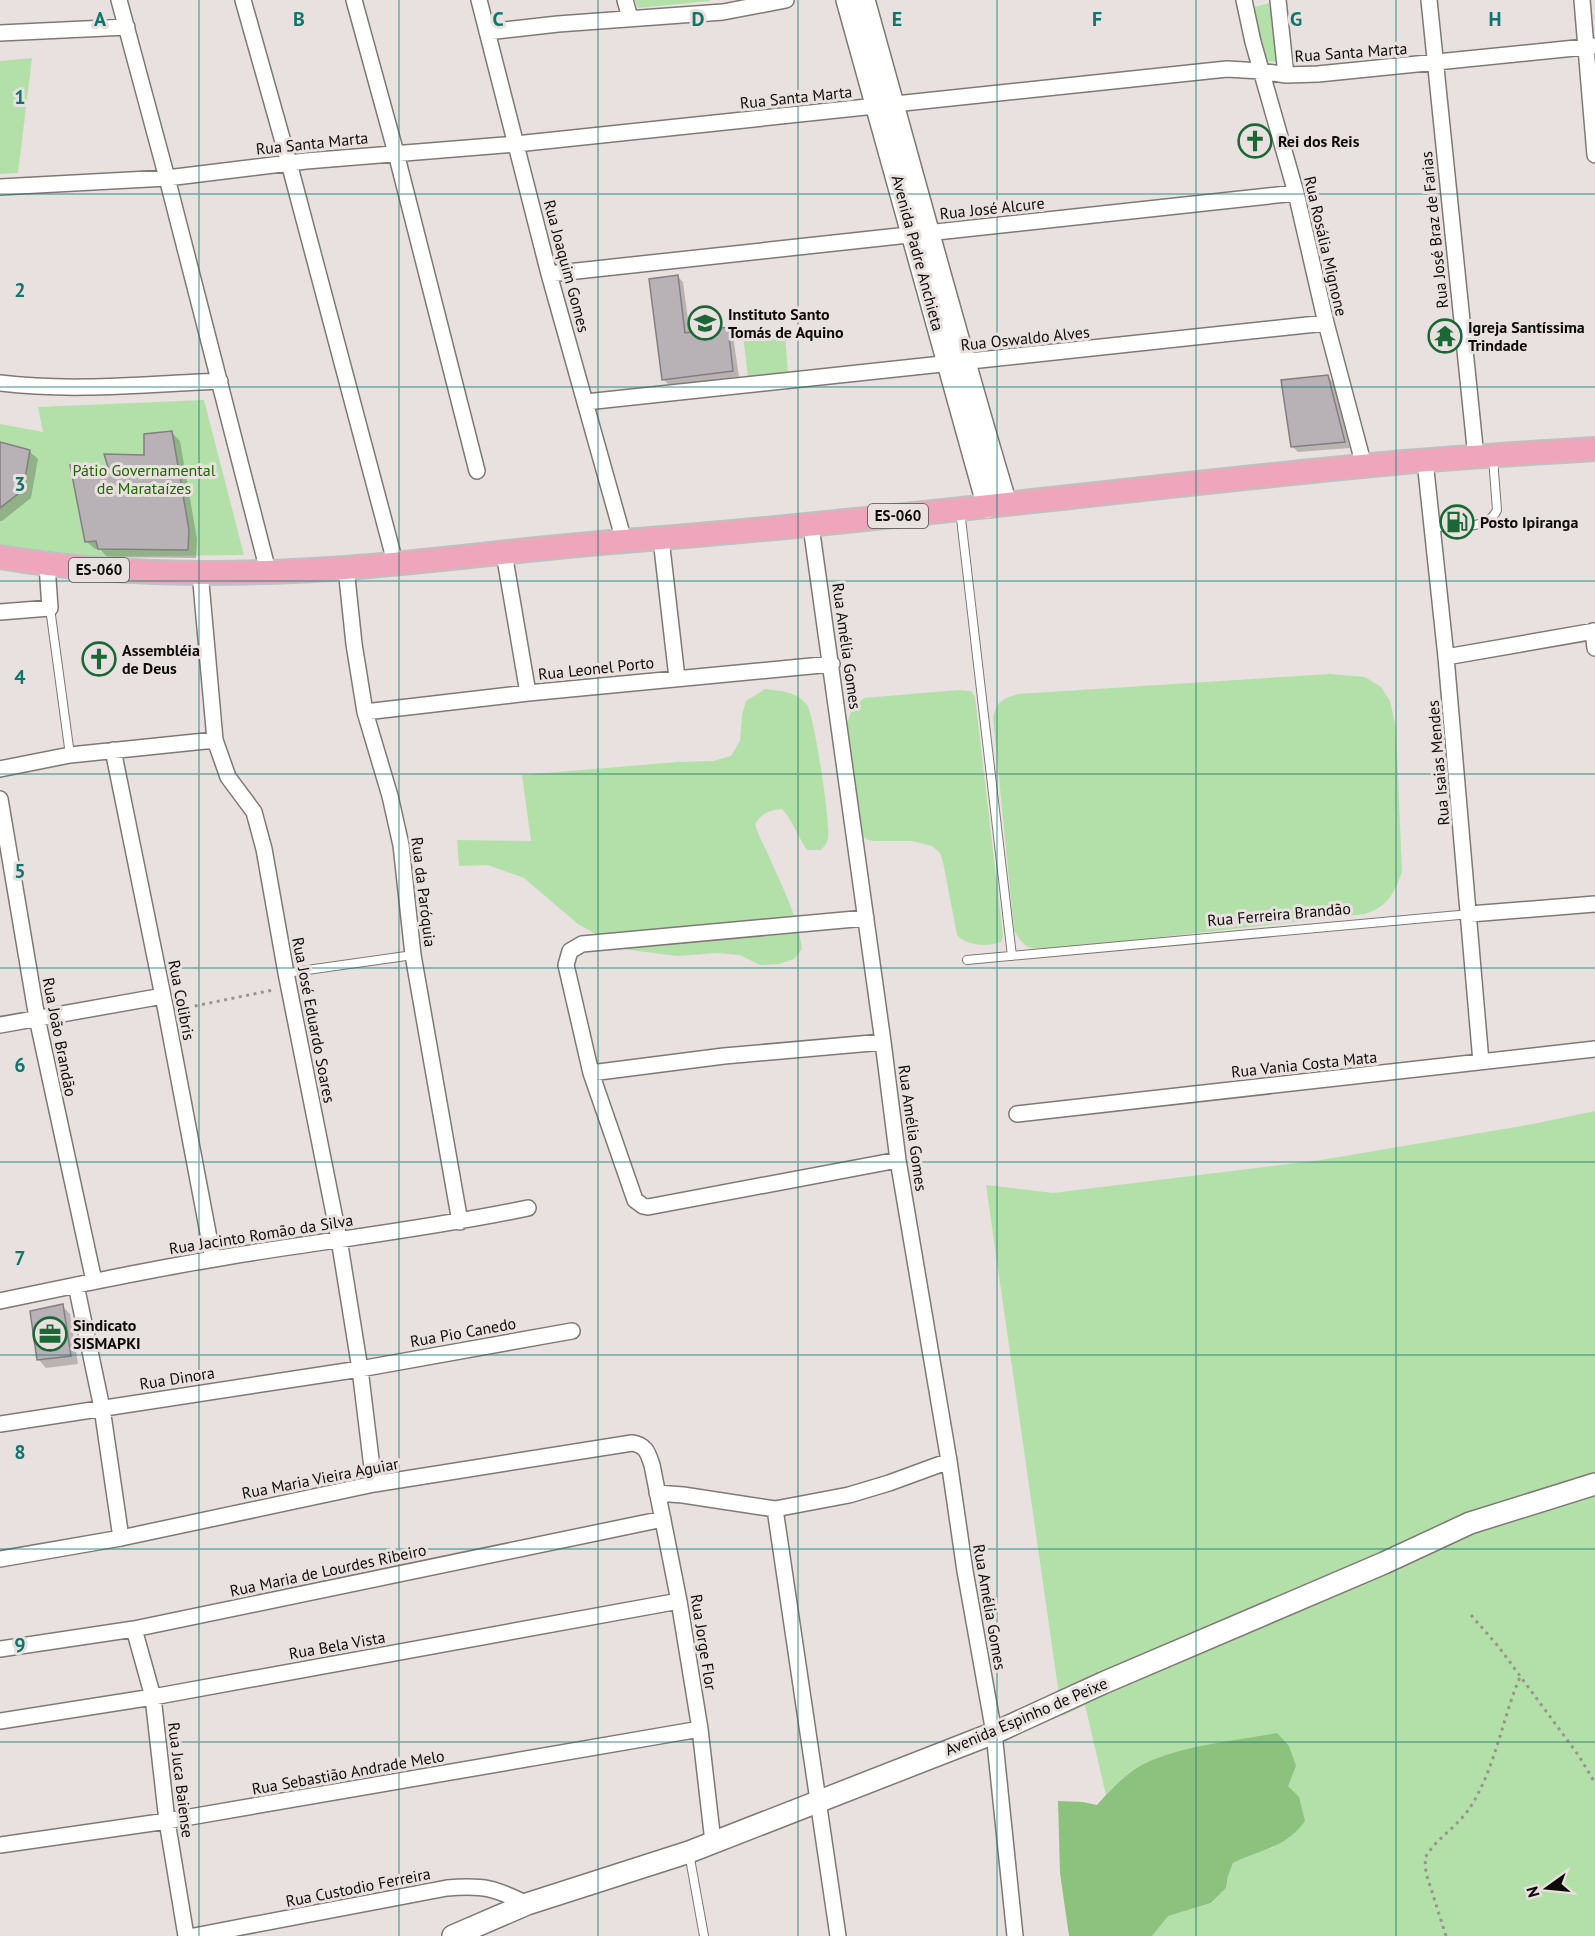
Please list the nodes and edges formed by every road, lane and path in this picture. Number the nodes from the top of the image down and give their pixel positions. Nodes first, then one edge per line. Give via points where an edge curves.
1 (119, 0) edge
2 (243, 0) edge
3 (354, 0) edge
4 (479, 0) edge
5 (625, 0) edge
6 (786, 0) edge
7 (847, 0) edge
8 (864, 0) edge
9 (1244, 0) edge
10 (1278, 0) edge
11 (1429, 0) edge
12 (1582, 0) edge
13 (722, 6) edge
14 (630, 18) junction
15 (127, 27) junction
16 (488, 32) junction
17 (0, 33) edge
18 (1590, 47) edge
19 (1435, 63) junction
20 (1261, 71) junction
21 (1286, 75) junction
22 (886, 106) junction
23 (516, 144) junction
24 (396, 153) junction
25 (1595, 155) edge
26 (289, 163) junction
27 (167, 178) junction
28 (0, 187) edge
29 (1296, 193) junction
30 (921, 234) junction
31 (549, 274) junction
32 (1326, 323) junction
33 (956, 364) junction
34 (220, 381) junction
35 (0, 383) edge
36 (586, 402) junction
37 (1595, 449) edge
38 (1484, 456) junction
39 (1425, 461) junction
40 (1364, 466) junction
41 (477, 471) dead end
42 (997, 505) junction
43 (960, 509) junction
44 (811, 526) junction
45 (1433, 527) junction
46 (661, 539) junction
47 (624, 541) junction
48 (504, 553) junction
49 (0, 557) edge
50 (394, 562) junction
51 (47, 565) junction
52 (346, 568) junction
53 (268, 571) junction
54 (200, 572) junction
55 (50, 608) junction
56 (0, 612) edge
57 (1594, 631) edge
58 (1595, 648) edge
59 (1446, 657) junction
60 (832, 664) junction
61 (677, 678) junction
62 (528, 693) junction
63 (365, 712) junction
64 (215, 740) junction
65 (113, 750) junction
66 (70, 755) junction
67 (0, 769) edge
68 (0, 799) edge
69 (1595, 904) edge
70 (1470, 914) junction
71 (866, 918) junction
72 (413, 955) junction
73 (1012, 956) junction
74 (967, 960) dead end
75 (287, 980) junction
76 (163, 996) junction
77 (166, 1011) junction
78 (37, 1018) junction
79 (0, 1025) edge
80 (883, 1042) junction
81 (1595, 1049) edge
82 (1481, 1062) junction
83 (591, 1073) junction
84 (1017, 1114) dead end
85 (898, 1160) junction
86 (528, 1209) dead end
87 (460, 1222) junction
88 (339, 1239) junction
89 (213, 1259) junction
90 (94, 1281) junction
91 (76, 1285) junction
92 (0, 1300) edge
93 (572, 1331) dead end
94 (360, 1369) junction
95 (102, 1408) junction
96 (0, 1424) edge
97 (647, 1450) joint
98 (949, 1461) junction
99 (374, 1484) junction
100 (1595, 1484) edge
101 (657, 1493) junction
102 (775, 1509) junction
103 (663, 1519) junction
104 (122, 1538) junction
105 (0, 1559) edge
106 (680, 1601) junction
107 (1471, 1615) dead end
108 (134, 1629) junction
109 (0, 1649) edge
110 (1520, 1677) junction
111 (153, 1697) junction
112 (0, 1721) edge
113 (700, 1729) junction
114 (994, 1733) junction
115 (1595, 1783) edge
116 (818, 1802) junction
117 (167, 1821) junction
118 (712, 1842) junction
119 (0, 1845) edge
120 (689, 1852) junction
121 (527, 1904) junction
122 (186, 1936) edge
123 (194, 1936) edge
124 (453, 1936) edge
125 (704, 1936) edge
126 (838, 1936) edge
127 (1015, 1936) edge
128 (1446, 1936) edge

1 - 15 street
2 - 26 street
3 - 24 street
4 - 16 street, Rua Joaquim Gomes
5 - 14 street
6 - 13 street
7 - 22 street, Avenida Padre Anchieta
8 - 22 street, Avenida Padre Anchieta
9 - 20 street, Rua Rosália Mignone
10 - 21 street
11 - 19 street, Rua José Braz de Farias
12 - 18 street
13 - 14 street
14 - 16 street
15 - 17 street
15 - 27 street
16 - 23 street, Rua Joaquim Gomes
18 - 19 street, Rua Santa Marta
18 - 25 street
19 - 21 street, Rua Santa Marta
19 - 38 street, Rua José Braz de Farias
20 - 21 street, Rua Santa Marta
20 - 22 street, Rua Santa Marta via 1227,69
20 - 29 street, Rua Rosália Mignone
22 - 23 street, Rua Santa Marta
22 - 30 street, Avenida Padre Anchieta
23 - 24 street, Rua Santa Marta
23 - 31 street, Rua Joaquim Gomes
24 - 26 street, Rua Santa Marta
24 - 41 street
26 - 27 street, Rua Santa Marta
26 - 50 street
27 - 28 street, Rua Santa Marta
27 - 34 street
29 - 30 street, Rua José Alcure
29 - 32 street, Rua Rosália Mignone
30 - 31 street, Rua José Alcure
30 - 33 street, Avenida Padre Anchieta
31 - 36 street, Rua Joaquim Gomes
32 - 33 street, Rua Oswaldo Alves
32 - 40 street, Rua Rosália Mignone
33 - 36 street, Rua Oswaldo Alves
33 - 42 street, Avenida Padre Anchieta
34 - 35 street via 80,386
34 - 53 street
36 - 47 street, Rua Joaquim Gomes
37 - 38 main road, ES-060
38 - 39 main road, ES-060
38 - 45 lane via 1495,514 1480,524
39 - 40 main road, ES-060
39 - 45 street, Rua Isaias Mendes
40 - 42 main road, ES-060
42 - 43 main road, ES-060
43 - 44 main road, ES-060
43 - 73 lane
44 - 46 main road, ES-060
44 - 60 street, Rua Amélia Gomes
45 - 59 street, Rua Isaias Mendes
46 - 47 main road, ES-060
46 - 61 street
47 - 48 main road, ES-060
48 - 50 main road, ES-060
48 - 62 street
49 - 51 main road, ES-060
50 - 52 main road, ES-060
51 - 54 main road, ES-060 via 108,571
51 - 55 street
52 - 53 main road, ES-060
52 - 63 street, Rua da Paróquia
53 - 54 main road, ES-060
54 - 64 street, Rua José Eduardo Soares
55 - 56 street
55 - 66 lane
57 - 58 street
57 - 59 street
59 - 70 street, Rua Isaias Mendes
60 - 61 street, Rua Leonel Porto
60 - 71 street, Rua Amélia Gomes
61 - 62 street, Rua Leonel Porto
62 - 63 street, Rua Leonel Porto
63 - 72 street, Rua da Paróquia via 396,820
64 - 65 street
64 - 75 street, Rua José Eduardo Soares via 228,777 254,812 260,829
65 - 66 street
65 - 76 street, Rua Colibris
66 - 67 street
68 - 78 street, Rua João Brandão
69 - 70 street, Rua Ferreira Brandão
70 - 73 lane, Rua Ferreira Brandão
70 - 82 street, Rua Isaias Mendes
71 - 80 street, Rua Amélia Gomes
71 - 83 street via 582,944 570,951 566,965
72 - 75 lane
72 - 87 street, Rua da Paróquia
73 - 74 lane, Rua Ferreira Brandão
75 - 77 path
75 - 88 street, Rua José Eduardo Soares
76 - 77 street, Rua Colibris
76 - 78 street
77 - 89 street, Rua Colibris
78 - 79 street
78 - 90 street, Rua João Brandão
80 - 83 street
80 - 85 street, Rua Amélia Gomes
81 - 82 street, Rua Vania Costa Mata
82 - 84 street, Rua Vania Costa Mata
83 - 85 street via 635,1200 643,1206
85 - 98 street, Rua Amélia Gomes
86 - 87 street, Rua Jacinto Romão da Silva
87 - 88 street, Rua Jacinto Romão da Silva
88 - 89 street, Rua Jacinto Romão da Silva
88 - 94 street, Rua José Eduardo Soares
89 - 90 street, Rua Jacinto Romão da Silva
90 - 91 street, Rua Jacinto Romão da Silva
91 - 92 street, Rua Jacinto Romão da Silva
91 - 95 street
93 - 94 street, Rua Pio Canedo
94 - 95 street, Rua Dinora
94 - 99 street, Rua José Eduardo Soares
95 - 96 street, Rua Dinora
95 - 104 street
97 - 99 street, Rua Maria Vieira Aguiar via 632,1443
97 - 101 street, Rua Jorge Flor
98 - 102 street via 849,1495
98 - 114 street, Rua Amélia Gomes
99 - 104 street, Rua Maria Vieira Aguiar
100 - 114 street, Avenida Espinho de Peixe via 1470,1523
101 - 102 street
101 - 103 street, Rua Jorge Flor
102 - 116 street
103 - 106 street, Rua Jorge Flor
103 - 108 street, Rua Maria de Lourdes Ribeiro
104 - 105 street, Rua Maria Vieira Aguiar
106 - 111 street, Rua Bela Vista
106 - 113 street, Rua Jorge Flor
107 - 110 path
108 - 109 street, Rua Maria de Lourdes Ribeiro
108 - 111 street, Rua Juca Baiense
110 - 115 path
110 - 128 path via 1484,1785 1470,1809 1425,1858
111 - 112 street, Rua Bela Vista
111 - 117 street, Rua Juca Baiense
113 - 117 street, Rua Sebastião Andrade Melo
113 - 118 street, Rua Jorge Flor
114 - 116 street, Avenida Espinho de Peixe
114 - 127 street, Rua Amélia Gomes
116 - 118 street, Avenida Espinho de Peixe
116 - 126 street
117 - 119 street, Rua Sebastião Andrade Melo
117 - 122 street, Rua Juca Baiense
118 - 120 street, Avenida Espinho de Peixe
120 - 121 street, Avenida Espinho de Peixe
120 - 125 lane
121 - 123 street, Rua Custodio Ferreira via 485,1887 447,1888
121 - 124 street, Avenida Espinho de Peixe

